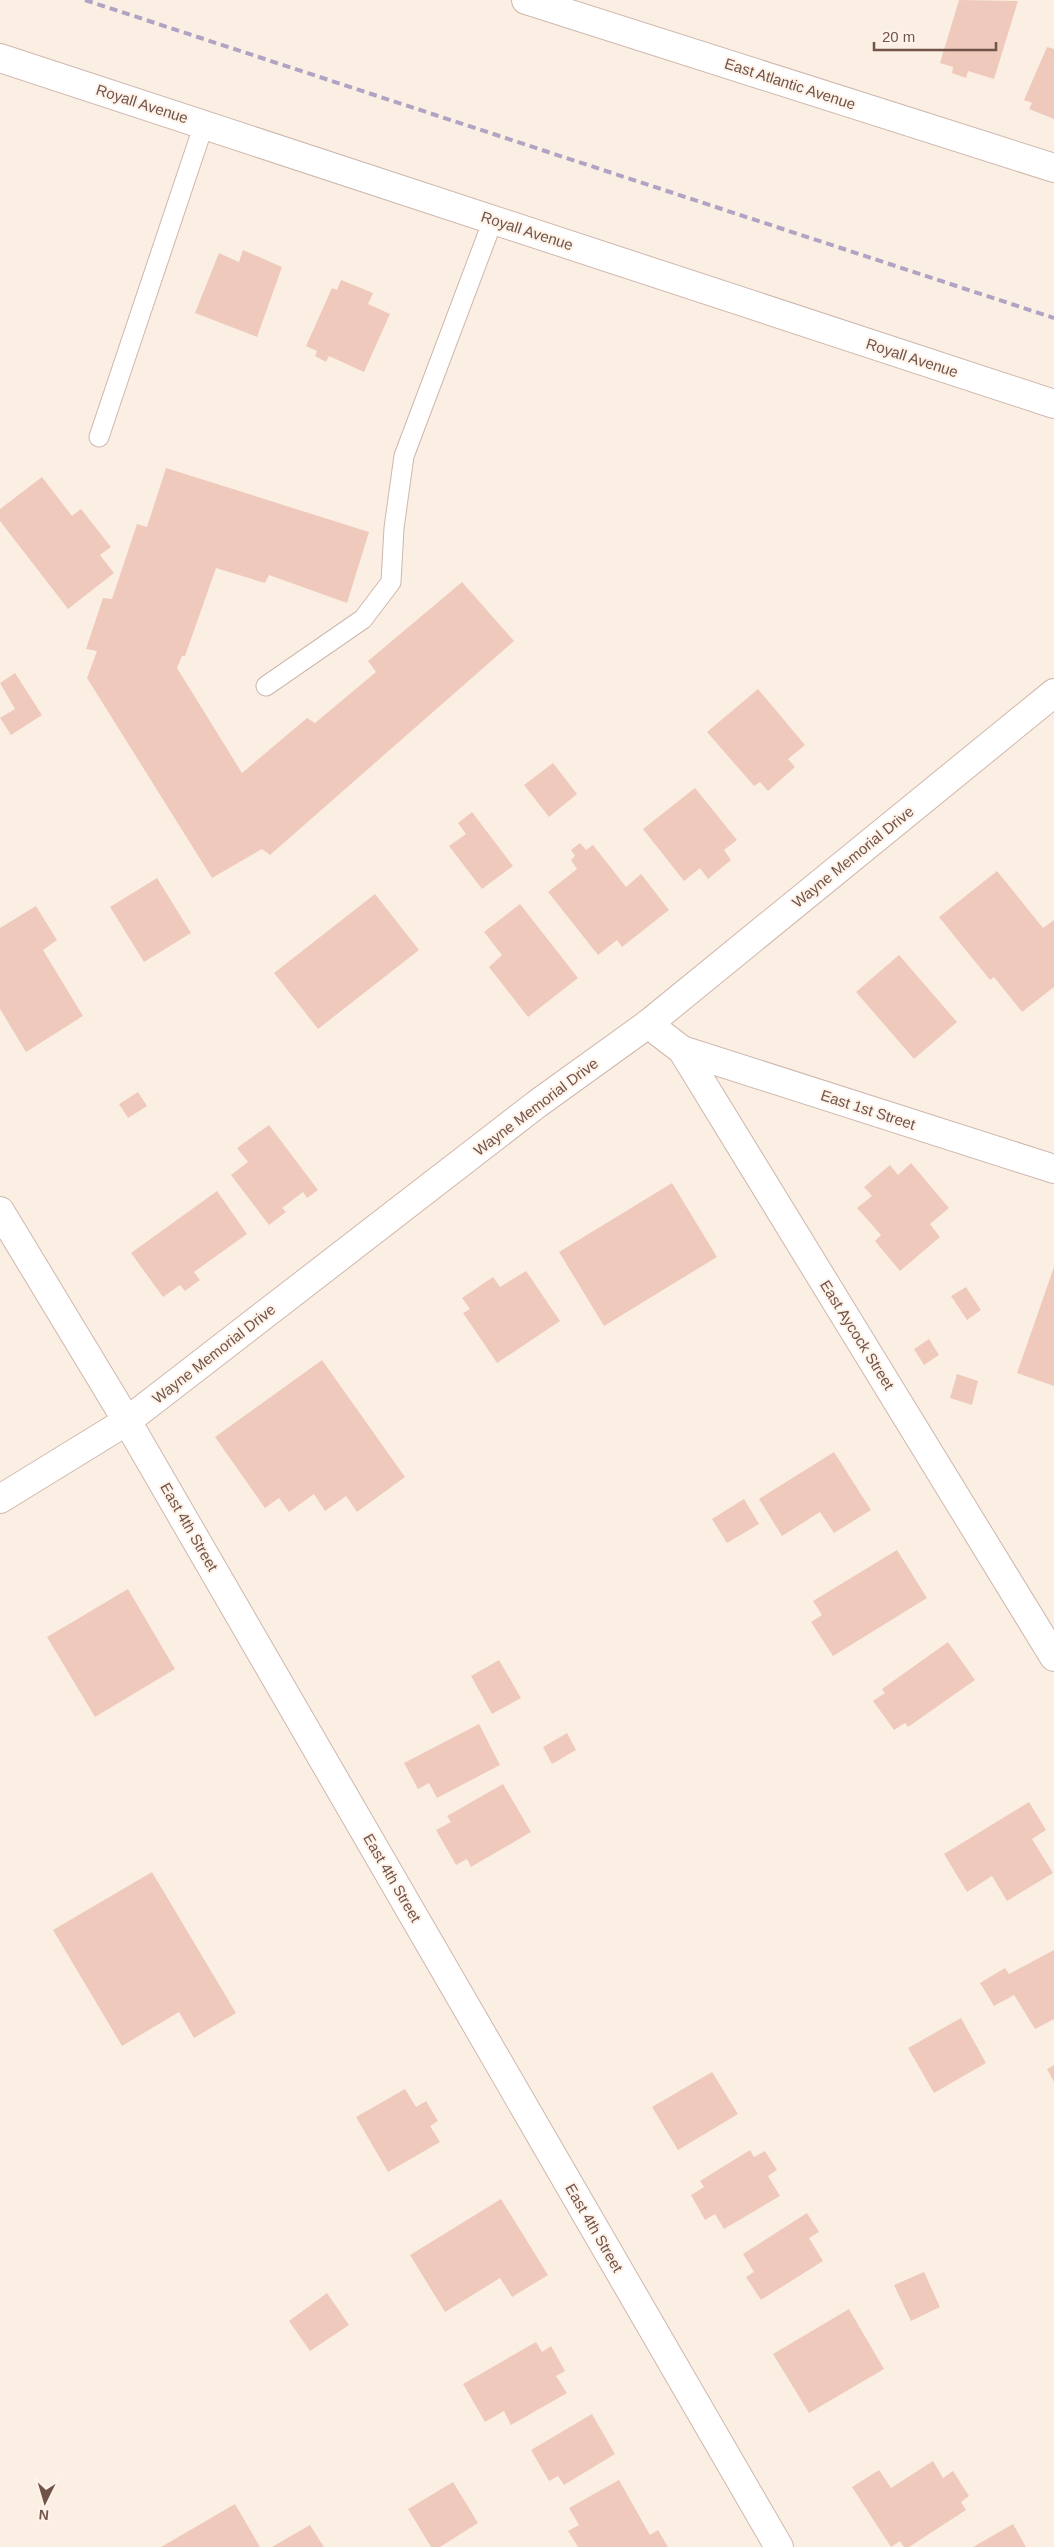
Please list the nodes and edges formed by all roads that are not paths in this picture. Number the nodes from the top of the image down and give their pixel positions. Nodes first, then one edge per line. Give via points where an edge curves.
1 (526, 0) edge
2 (0, 58) edge
3 (204, 124) junction
4 (1054, 168) edge
5 (493, 220) junction
6 (1054, 404) edge
7 (99, 437) dead end
8 (266, 686) dead end
9 (1054, 692) edge
10 (648, 1024) junction
11 (682, 1050) junction
12 (1054, 1169) edge
13 (0, 1211) edge
14 (127, 1421) junction
15 (0, 1499) edge
16 (1054, 1656) edge
17 (779, 2547) edge

1 - 4 street, East Atlantic Avenue
2 - 3 street, Royall Avenue
3 - 5 street, Royall Avenue
3 - 7 lane
5 - 6 street, Royall Avenue
5 - 8 lane via 404,456 394,528 391,582 363,619
9 - 10 street, Wayne Memorial Drive
10 - 11 street, East Aycock Street
10 - 14 street, Wayne Memorial Drive via 537,1104
11 - 12 street, East 1st Street
11 - 16 street, East Aycock Street
13 - 14 street, East 4th Street
14 - 15 street, Wayne Memorial Drive
14 - 17 street, East 4th Street

